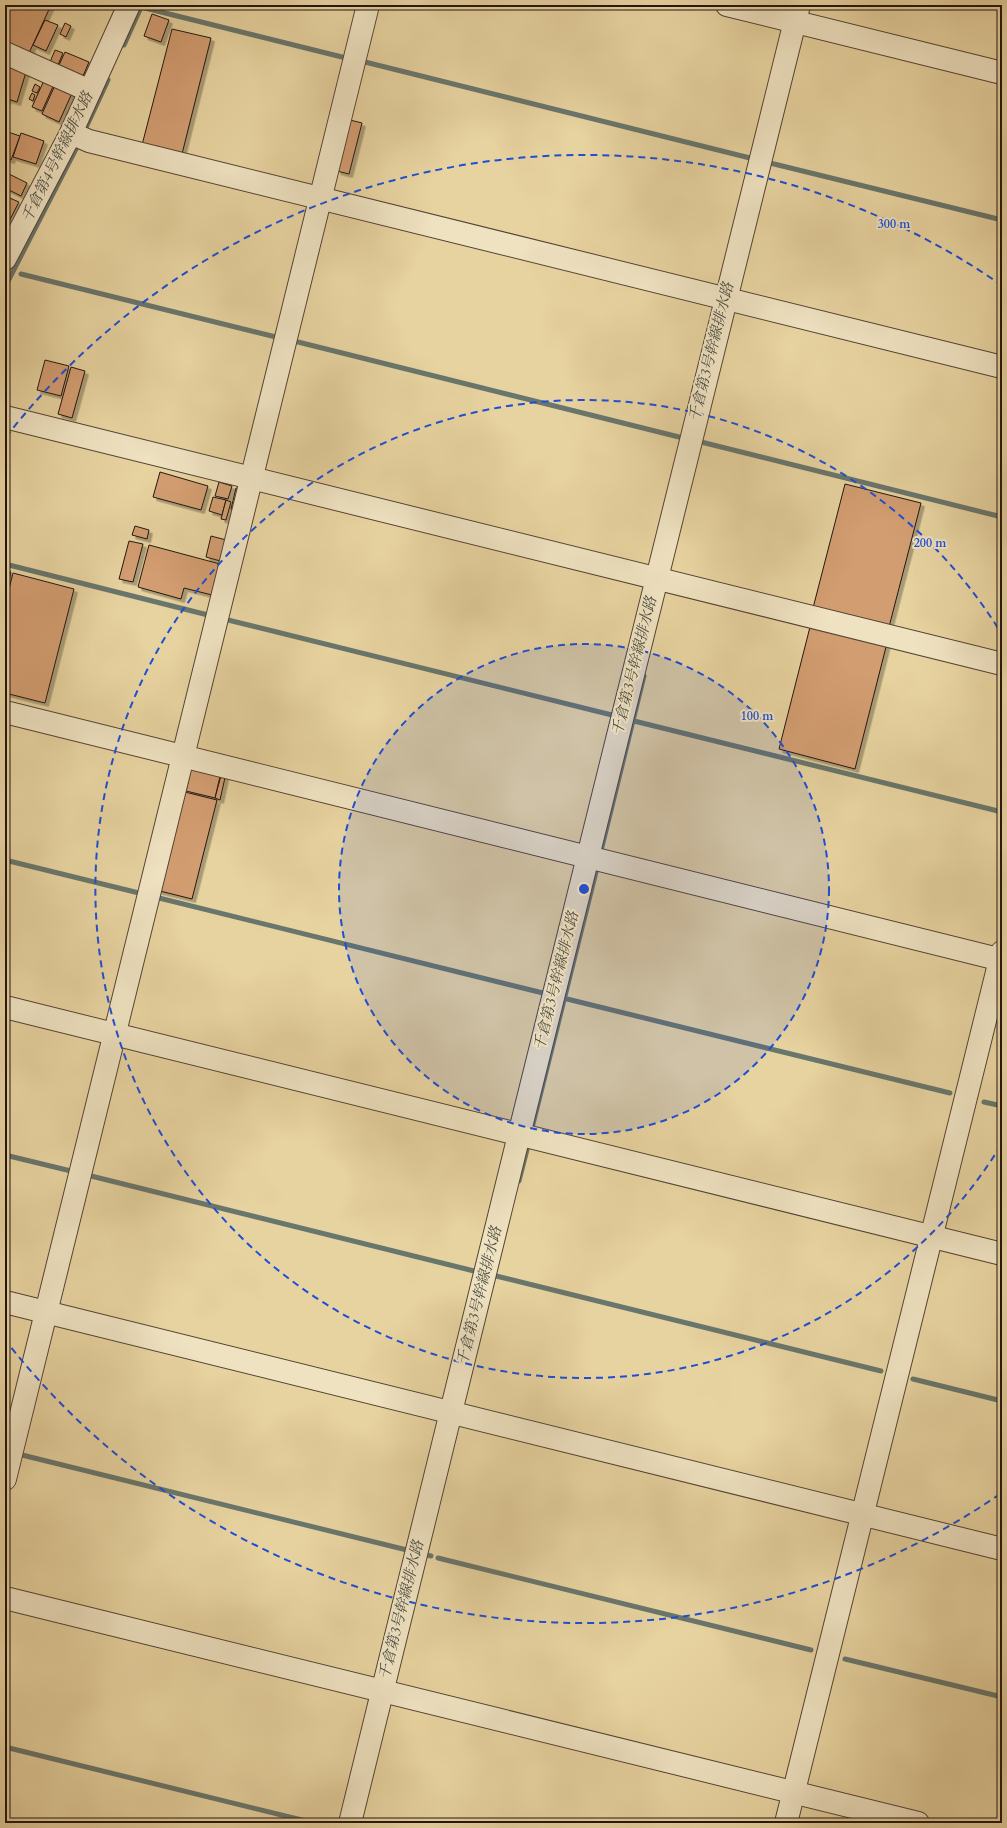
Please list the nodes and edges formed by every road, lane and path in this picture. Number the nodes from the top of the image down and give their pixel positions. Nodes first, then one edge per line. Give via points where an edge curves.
1 (129, 5) edge
2 (368, 5) edge
3 (727, 5) edge
4 (801, 19) edge
5 (5, 54) edge
6 (1002, 73) edge
7 (90, 91) junction
8 (78, 136) junction
9 (320, 200) junction
10 (5, 259) edge
11 (733, 302) junction
12 (1002, 367) edge
13 (5, 417) edge
14 (252, 478) junction
15 (664, 580) junction
16 (1002, 664) edge
17 (5, 712) edge
18 (184, 756) junction
19 (596, 858) junction
20 (1001, 957) edge
21 (5, 1007) edge
22 (116, 1035) junction
23 (526, 1137) junction
24 (932, 1236) junction
25 (1002, 1254) edge
26 (5, 1302) edge
27 (46, 1312) junction
28 (458, 1415) junction
29 (5, 1479) edge
30 (862, 1515) junction
31 (1002, 1549) edge
32 (5, 1598) edge
33 (390, 1692) junction
34 (794, 1792) junction
35 (350, 1823) edge
36 (786, 1823) edge
37 (918, 1823) edge

1 - 7 street
2 - 9 street
3 - 4 street
4 - 6 street
4 - 11 street
5 - 7 street
7 - 8 street
8 - 9 street
8 - 10 street
9 - 11 street
9 - 14 street
11 - 12 street
11 - 15 street
13 - 14 street
14 - 15 street
14 - 18 street
15 - 16 street
15 - 19 street
17 - 18 street
18 - 19 street
18 - 22 street
19 - 20 street
19 - 23 street
20 - 24 street
21 - 22 street
22 - 23 street
22 - 27 street
23 - 24 street
23 - 28 street
24 - 25 street
24 - 30 street
26 - 27 street
27 - 28 street
27 - 29 street
28 - 30 street
28 - 33 street
30 - 31 street
30 - 34 street
32 - 33 street
33 - 34 street
33 - 35 street
34 - 36 street
34 - 37 street

